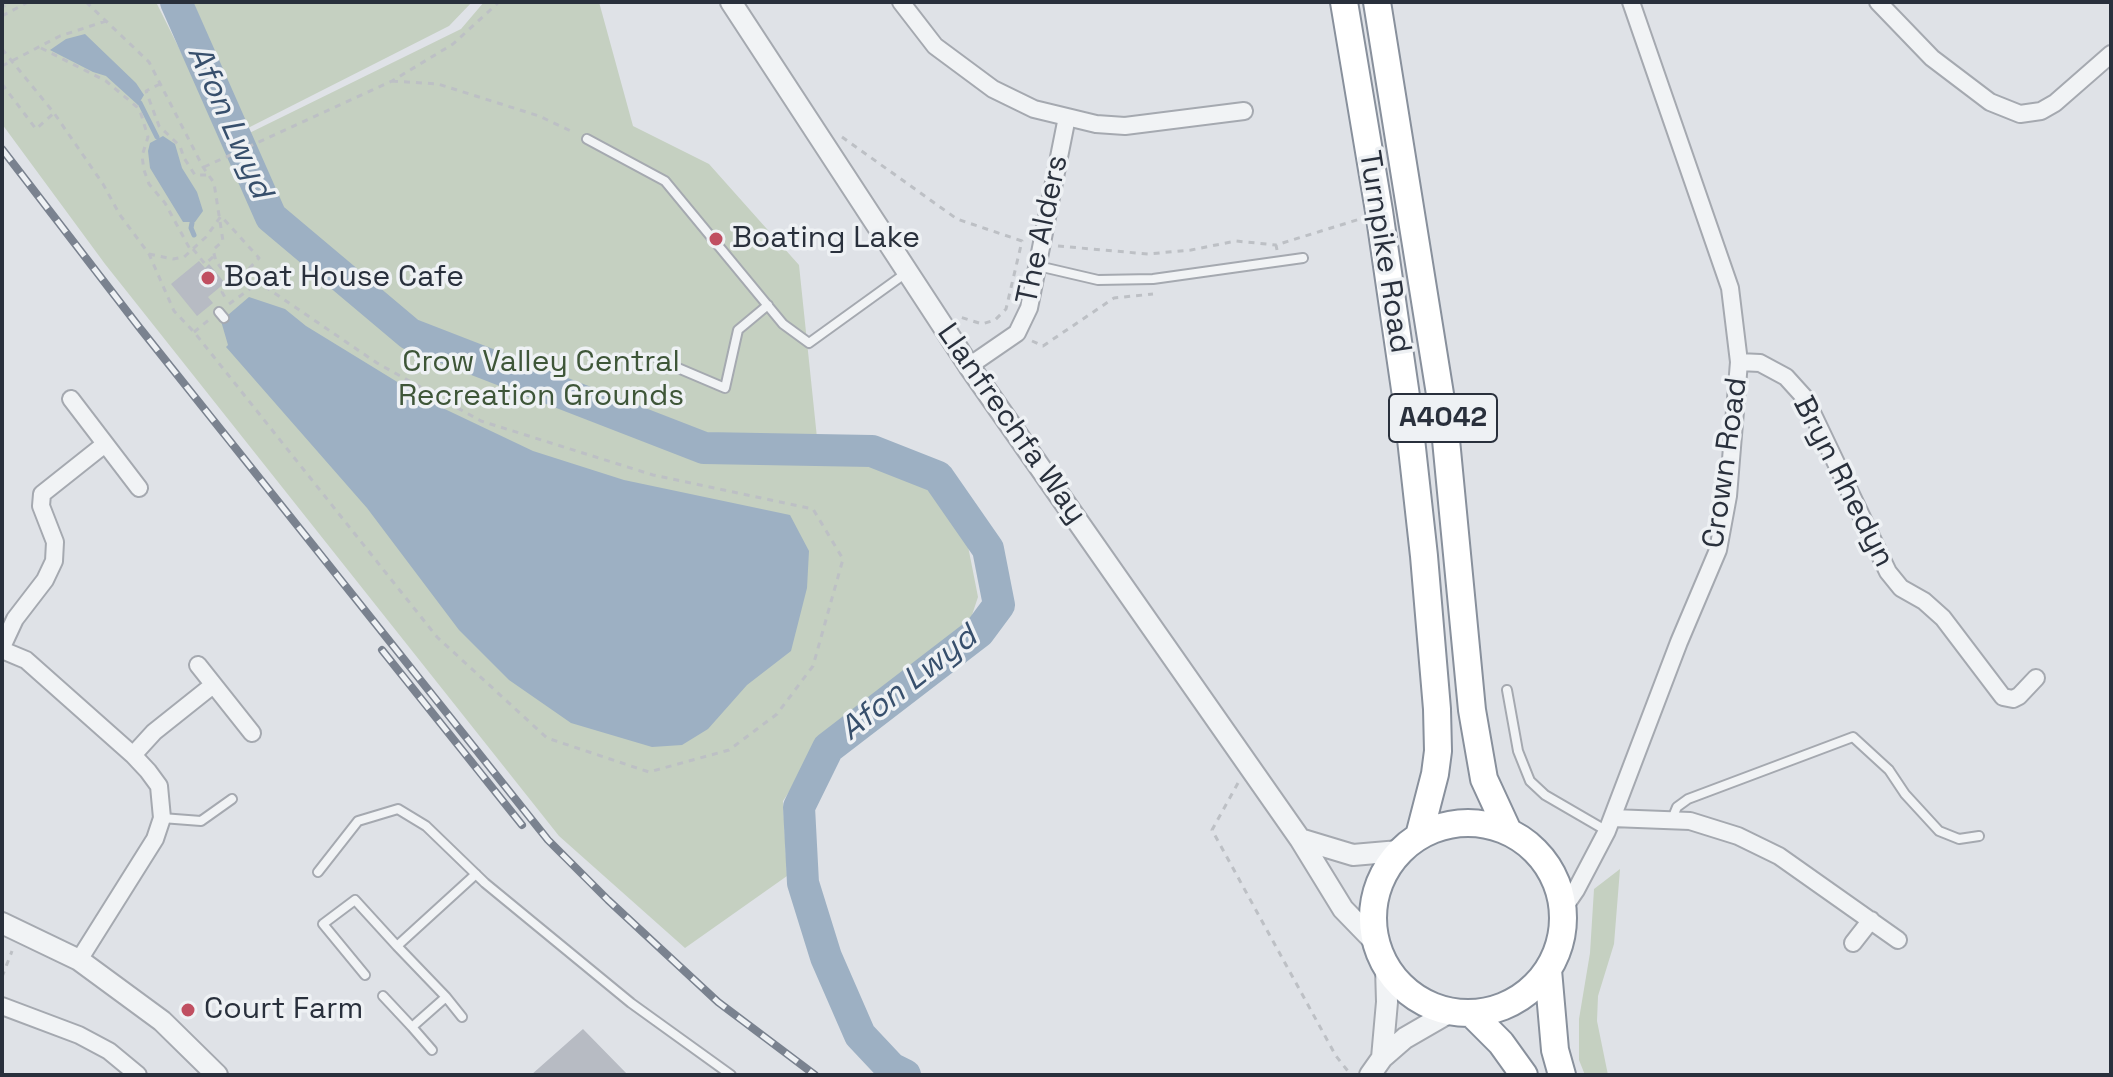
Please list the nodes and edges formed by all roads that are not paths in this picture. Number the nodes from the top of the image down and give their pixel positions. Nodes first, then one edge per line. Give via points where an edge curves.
1 (731, 2) edge
2 (901, 2) edge
3 (1344, 2) edge
4 (1377, 2) edge
5 (1631, 2) edge
6 (1878, 2) edge
7 (2111, 54) edge
8 (1244, 111) dead end
9 (1067, 117) junction
10 (587, 139) road end
11 (1303, 258) dead end
12 (1038, 266) junction
13 (906, 273) junction
14 (768, 305) junction
15 (659, 360) dead end
16 (1739, 362) junction
17 (969, 366) junction
18 (71, 399) dead end
19 (105, 444) junction
20 (139, 488) dead end
21 (2, 649) edge
22 (198, 665) dead end
23 (2036, 678) dead end
24 (213, 685) junction
25 (1507, 690) dead end
26 (252, 733) dead end
27 (133, 755) junction
28 (232, 799) dead end
29 (162, 818) junction
30 (1672, 820) junction
31 (1610, 825) junction
32 (1508, 831) junction
33 (1979, 836) dead end
34 (1300, 839) junction
35 (1409, 844) junction
36 (318, 872) dead end
37 (476, 874) junction
38 (1563, 909) junction
39 (1871, 920) junction
40 (11, 928) edge
41 (1898, 940) dead end
42 (1375, 942) junction
43 (1853, 943) dead end
44 (397, 946) junction
45 (79, 960) junction
46 (1386, 968) junction
47 (1548, 970) junction
48 (365, 975) dead end
49 (383, 996) dead end
50 (446, 997) junction
51 (2, 1006) edge
52 (1460, 1012) junction
53 (462, 1017) dead end
54 (412, 1027) junction
55 (432, 1050) dead end
56 (1376, 1067) edge
57 (138, 1075) edge
58 (217, 1075) edge
59 (731, 1075) edge
60 (1524, 1075) edge
61 (1562, 1075) edge

1 - 13 street, Llanfrechfa Way
2 - 9 street, The Alders via 935,46 993,89 1034,109
3 - 35 highway, Turnpike Road / A4042 via 1407,403 1436,695 1435,774
4 - 32 highway, Turnpike Road / A4042 via 1444,419 1472,710 1484,779
5 - 16 street, Crown Road via 1730,288
6 - 7 street via 1932,58 1990,102 2020,114 2055,103
8 - 9 street, The Alders via 1125,126
9 - 12 street, The Alders
10 - 14 lane via 665,181
11 - 12 lane via 1153,279 1098,280
12 - 17 street, The Alders via 1017,333
13 - 14 lane via 809,343
13 - 17 street, Llanfrechfa Way
14 - 15 lane via 738,330 725,388
16 - 23 street, Bryn Rhedyn via 1760,363 1786,377 1805,398 1888,572 1943,618 2003,697 2019,696
16 - 31 street, Crown Road via 1718,550
17 - 34 street, Llanfrechfa Way
18 - 19 street
19 - 20 street
19 - 21 street via 42,494 41,506 54,534 54,561 15,619
21 - 27 street via 26,660
22 - 24 street
24 - 26 street
24 - 27 street
25 - 31 lane via 1518,751 1530,781 1545,795
27 - 29 street via 159,786
28 - 29 lane via 201,821
29 - 45 street via 155,839
30 - 31 street
30 - 33 lane via 1688,799 1853,737 1889,770 1939,831 1959,839
30 - 39 street via 1738,836 1779,856
31 - 38 street, Crown Road
32 - 35 highway via 1463,823 1440,827
32 - 38 highway via 1546,863
34 - 35 street via 1353,855
34 - 42 street, Llanfrechfa Way via 1343,909
35 - 42 highway via 1387,866 1376,894
36 - 37 lane via 358,821 398,809 426,826
37 - 44 lane
37 - 59 lane via 631,1003
38 - 47 highway via 1563,931
39 - 41 street
39 - 43 street
40 - 45 street
42 - 46 highway
44 - 48 lane via 355,900 323,924
44 - 50 lane
45 - 58 street via 162,1021
46 - 52 highway via 1413,997
46 - 56 street via 1387,1002
47 - 52 highway via 1515,1001 1494,1010
47 - 61 highway
49 - 54 lane
50 - 53 lane
50 - 54 lane
51 - 57 street via 79,1035
52 - 56 street via 1405,1038
52 - 60 highway via 1501,1043
54 - 55 lane

